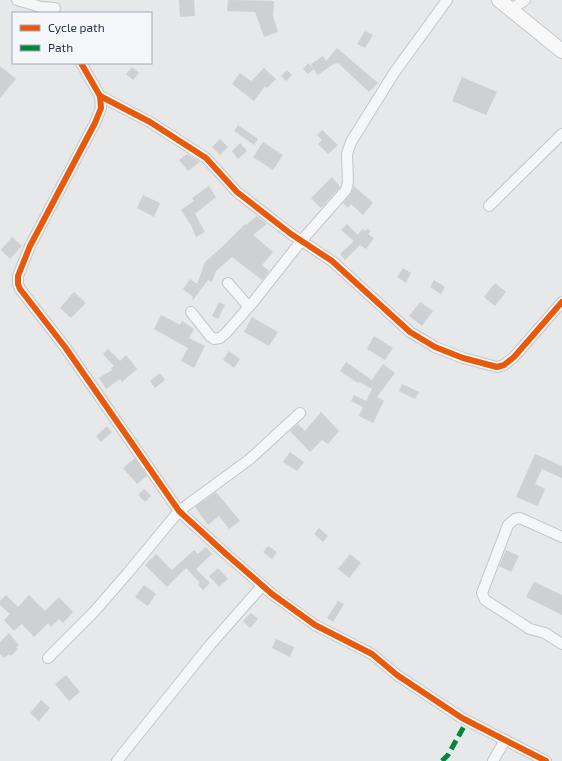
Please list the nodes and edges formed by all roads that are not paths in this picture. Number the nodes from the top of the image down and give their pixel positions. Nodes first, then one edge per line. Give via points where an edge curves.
1 (17, 0) edge
2 (447, 0) edge
3 (499, 0) edge
4 (525, 0) edge
5 (55, 7) edge
6 (510, 10) junction
7 (562, 52) edge
8 (82, 64) edge
9 (100, 96) junction
10 (562, 134) edge
11 (489, 206) dead end
12 (302, 240) junction
13 (228, 283) dead end
14 (562, 302) edge
15 (249, 307) junction
16 (191, 312) dead end
17 (300, 413) dead end
18 (180, 511) junction
19 (562, 536) edge
20 (262, 586) junction
21 (562, 644) edge
22 (48, 658) dead end
23 (505, 740) junction
24 (117, 761) edge
25 (493, 761) edge
26 (546, 761) edge

1 - 5 street via 41,7
2 - 12 street via 394,73 351,142 347,154 346,190
3 - 6 main road
4 - 6 street
6 - 7 main road
8 - 9 street
9 - 12 street via 150,122 206,158 237,192
9 - 18 street via 101,108 95,124 30,246 21,266 18,284
10 - 11 street
12 - 14 street via 332,260 410,332 435,347 497,367 514,357
12 - 15 street
13 - 15 street
15 - 16 street via 224,335 214,339
17 - 18 street via 250,459
18 - 20 street
18 - 22 street via 93,613
19 - 21 street via 520,518 515,519 508,525 482,593 486,600 530,629 545,633
20 - 23 street via 314,625 372,654 397,675 440,704
20 - 24 street via 210,645
23 - 25 street
23 - 26 street

